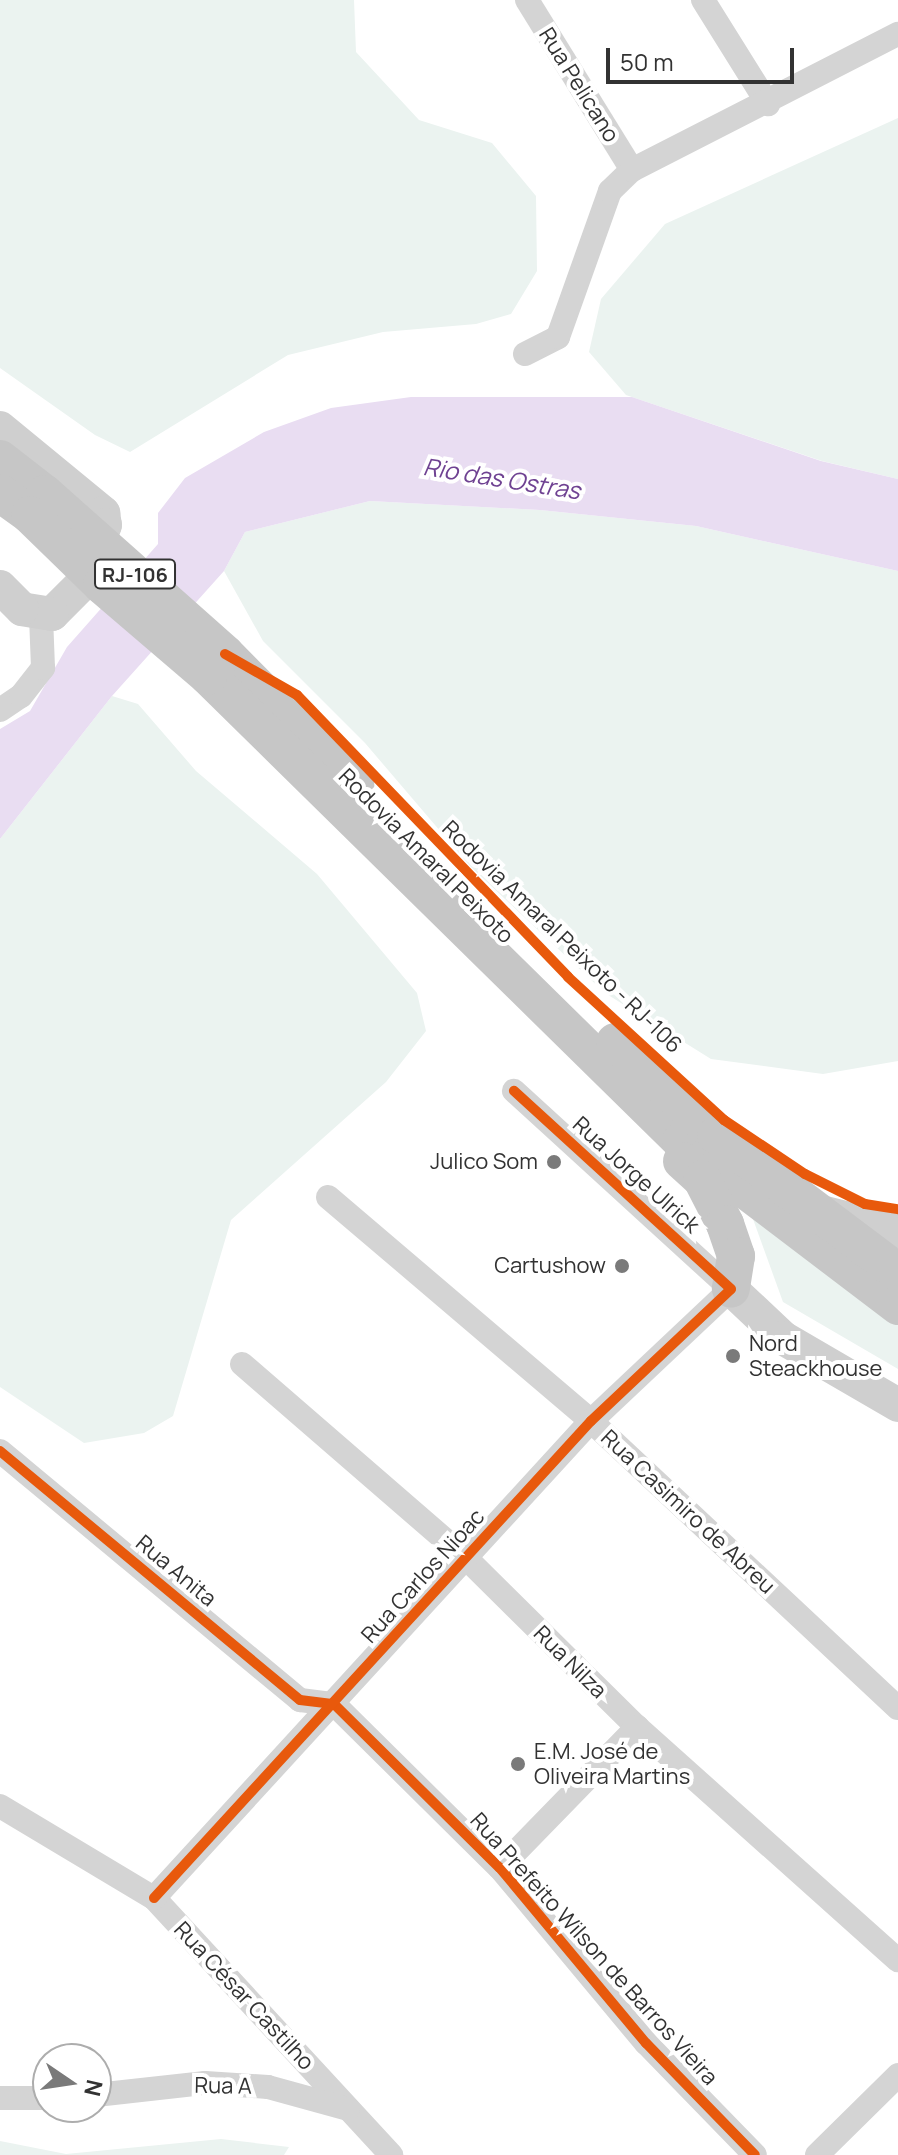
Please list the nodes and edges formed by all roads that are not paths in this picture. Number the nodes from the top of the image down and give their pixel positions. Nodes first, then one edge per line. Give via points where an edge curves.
1 (527, 0) edge
2 (703, 0) edge
3 (898, 34) edge
4 (768, 104) junction
5 (632, 170) junction
6 (525, 354) dead end
7 (0, 428) edge
8 (0, 459) edge
9 (0, 493) edge
10 (38, 504) junction
11 (0, 587) edge
12 (41, 615) junction
13 (216, 665) junction
14 (0, 710) edge
15 (616, 1079) junction
16 (514, 1091) dead end
17 (328, 1197) dead end
18 (819, 1212) junction
19 (898, 1231) edge
20 (898, 1272) edge
21 (731, 1289) junction
22 (898, 1306) edge
23 (242, 1364) dead end
24 (898, 1405) edge
25 (591, 1421) junction
26 (0, 1451) edge
27 (466, 1558) junction
28 (334, 1704) junction
29 (898, 1708) edge
30 (637, 1727) junction
31 (0, 1806) edge
32 (500, 1868) junction
33 (154, 1898) junction
34 (898, 1960) edge
35 (898, 2075) edge
36 (112, 2093) edge
37 (0, 2098) edge
38 (32, 2098) edge
39 (348, 2109) junction
40 (391, 2155) edge
41 (755, 2155) edge
42 (817, 2155) edge

1 - 5 street, Rua Pelicano
2 - 4 street
3 - 4 street
4 - 5 street
5 - 6 street via 610,191 558,337
7 - 12 main road via 103,513 104,540 83,583 52,614
8 - 10 highway, Rodovia Amaral Peixoto / RJ-106
9 - 10 highway, Rodovia Amaral Peixoto / RJ-106
10 - 13 highway, Rodovia Amaral Peixoto / RJ-106, bridge
11 - 12 main road via 22,609
12 - 14 street via 43,668 21,696
13 - 15 highway, Rodovia Amaral Peixoto / RJ-106
13 - 18 highway, Rodovia Amaral Peixoto / RJ-106 via 716,1135
15 - 21 highway via 638,1121 702,1179 736,1256
15 - 22 highway, Rodovia Amaral Peixoto / RJ-106 via 681,1141
16 - 21 street, Rua Jorge Ulrick
17 - 25 street, Rua Casimiro de Abreu
18 - 19 main road
18 - 20 highway, Rodovia Amaral Peixoto / RJ-106
21 - 24 main road, Rua Jorge Ulrick via 783,1338
21 - 25 street, Rua Carlos Nioac
23 - 27 street, Rua Nilza
25 - 27 street, Rua Carlos Nioac
25 - 29 street, Rua Casimiro de Abreu
26 - 28 street, Rua Anita via 300,1700
27 - 28 street, Rua Carlos Nioac
27 - 30 street, Rua Nilza
28 - 32 street, Rua Prefeito Wilson de Barros Vieira
28 - 33 street, Rua Carlos Nioac
30 - 32 street
30 - 34 street, Rua Nilza
31 - 33 street, Rua César Castilho
32 - 41 street, Rua Prefeito Wilson de Barros Vieira via 646,2043
33 - 39 street, Rua César Castilho
35 - 42 street
36 - 39 street, Rua A via 205,2083 268,2087
37 - 38 street
39 - 40 street, Rua César Castilho

